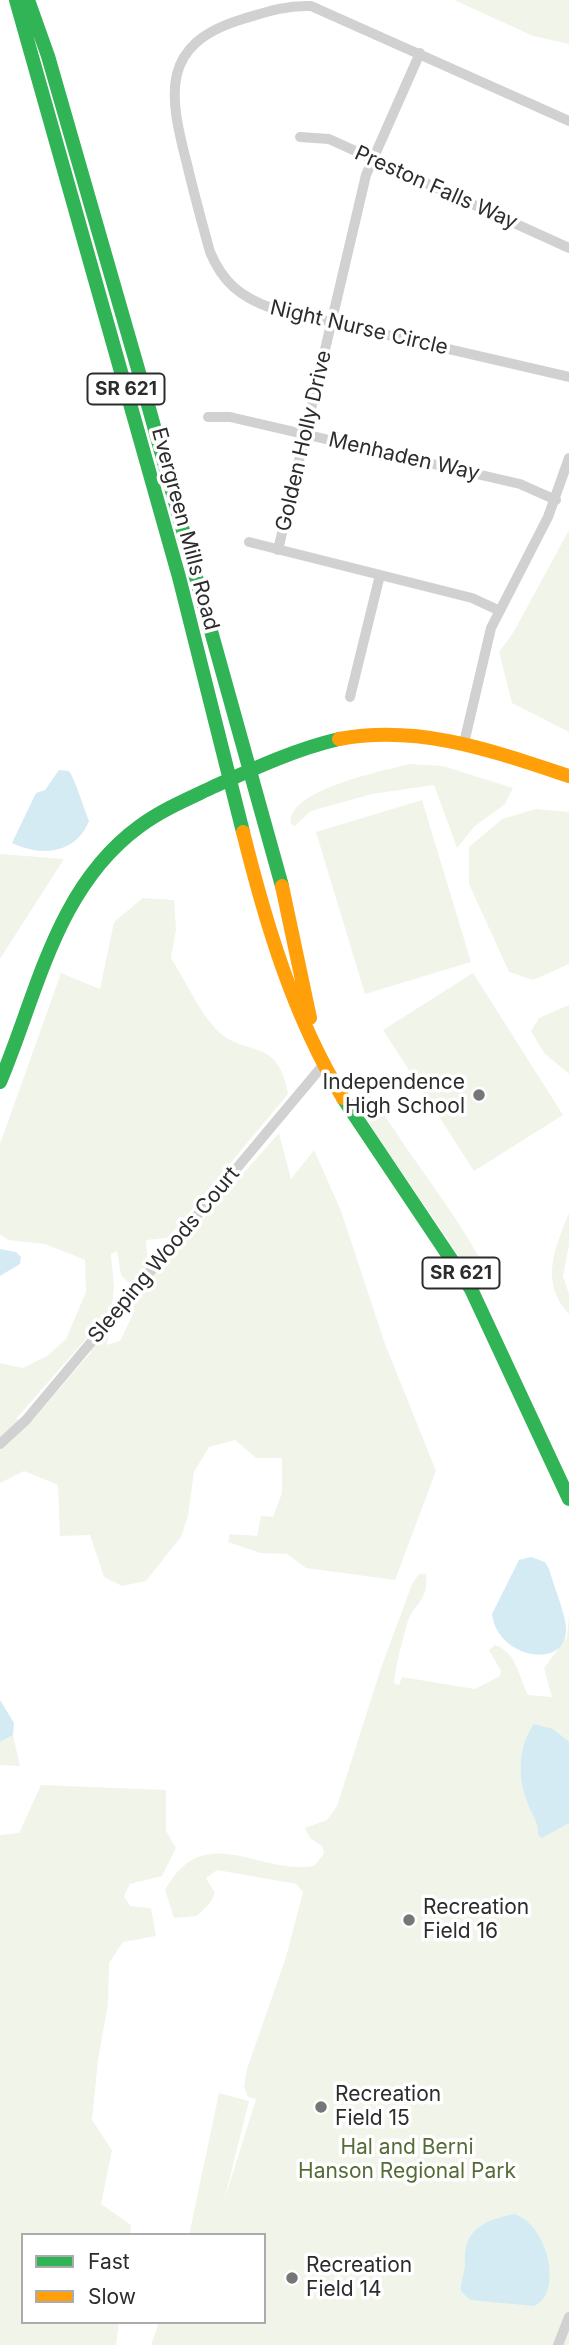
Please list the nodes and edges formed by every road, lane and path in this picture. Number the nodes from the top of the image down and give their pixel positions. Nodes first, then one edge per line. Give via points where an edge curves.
1 (16, 0) edge
2 (28, 0) edge
3 (420, 53) junction
4 (569, 121) edge
5 (300, 137) dead end
6 (371, 159) junction
7 (569, 248) edge
8 (331, 322) junction
9 (569, 377) edge
10 (208, 417) dead end
11 (305, 434) junction
12 (569, 458) edge
13 (556, 500) junction
14 (249, 542) dead end
15 (278, 550) junction
16 (380, 575) junction
17 (498, 610) junction
18 (349, 697) dead end
19 (464, 743) junction
20 (251, 770) junction
21 (569, 776) edge
22 (229, 780) junction
23 (302, 983) junction
24 (324, 1063) junction
25 (0, 1082) edge
26 (0, 1444) edge
27 (569, 1499) edge
28 (569, 2317) edge
29 (558, 2345) edge

1 - 22 main road, Evergreen Mills Road / SR 621 via 179,577
2 - 20 main road, Evergreen Mills Road / SR 621 via 100,235
3 - 4 street, Night Nurse Circle
3 - 6 street, Golden Holly Drive
3 - 8 street, Night Nurse Circle via 327,11 295,5 215,29 190,50 177,72 173,109 209,252 222,276 254,302
5 - 6 street, Preston Falls Way via 329,139
6 - 7 street, Preston Falls Way
6 - 8 street, Golden Holly Drive
8 - 9 street, Night Nurse Circle
8 - 11 street, Golden Holly Drive
10 - 11 street, Menhaden Way via 230,417
11 - 13 street, Menhaden Way via 520,484
11 - 15 street, Golden Holly Drive
12 - 13 street
13 - 17 street
14 - 15 street
15 - 16 street
16 - 17 street via 472,598
16 - 18 street
17 - 19 street via 485,645
19 - 20 main road via 403,733 338,737
19 - 21 main road
20 - 22 main road
20 - 23 main road, Evergreen Mills Road / SR 621
22 - 23 main road via 240,793 280,936
22 - 24 main road, Evergreen Mills Road / SR 621 via 275,947 304,1029
22 - 25 main road via 156,815 90,875 54,939
23 - 24 main road, Evergreen Mills Road / SR 621
24 - 26 street, Sleeping Woods Court via 26,1420
24 - 27 main road, Evergreen Mills Road / SR 621 via 471,1289
28 - 29 street

